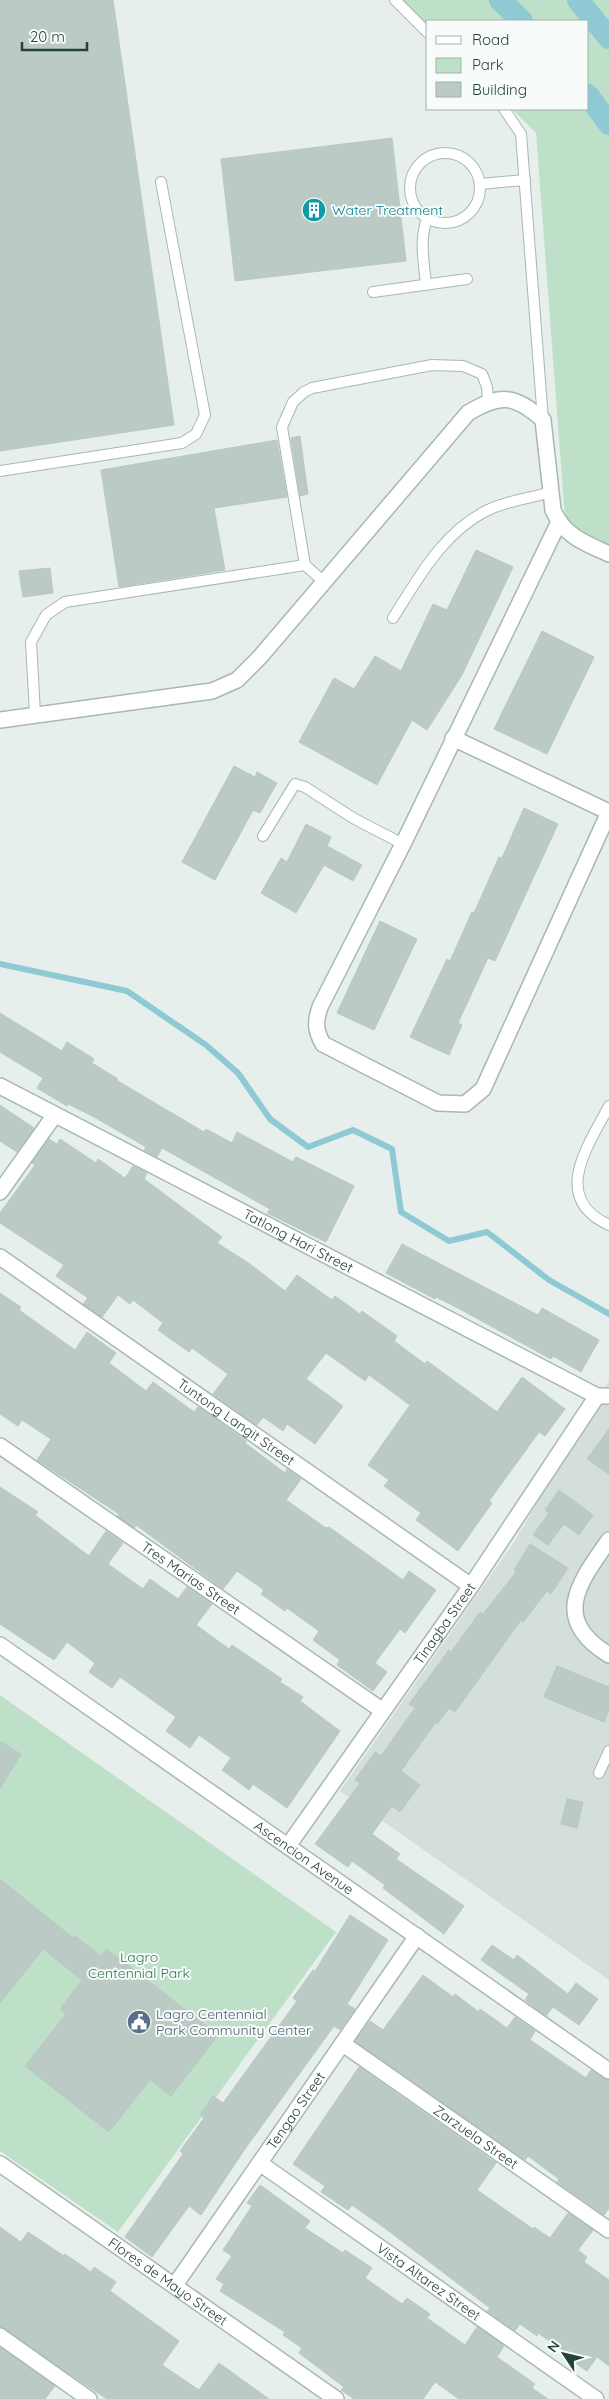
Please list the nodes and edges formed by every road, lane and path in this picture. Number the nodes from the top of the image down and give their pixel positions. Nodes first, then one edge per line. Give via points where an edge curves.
1 (395, 0) edge
2 (426, 30) edge
3 (505, 110) edge
4 (525, 180) junction
5 (161, 182) dead end
6 (480, 184) junction
7 (427, 219) junction
8 (467, 279) dead end
9 (426, 285) junction
10 (373, 292) dead end
11 (488, 401) junction
12 (543, 420) junction
13 (0, 471) edge
14 (551, 492) junction
15 (558, 524) junction
16 (609, 554) edge
17 (305, 565) junction
18 (323, 581) junction
19 (394, 618) dead end
20 (35, 714) junction
21 (0, 720) edge
22 (453, 738) junction
23 (609, 812) edge
24 (264, 836) dead end
25 (403, 844) junction
26 (0, 1086) edge
27 (609, 1106) edge
28 (54, 1116) junction
29 (0, 1192) edge
30 (609, 1225) edge
31 (0, 1258) edge
32 (603, 1396) edge
33 (0, 1446) edge
34 (609, 1540) edge
35 (471, 1586) junction
36 (0, 1645) edge
37 (609, 1655) edge
38 (383, 1711) junction
39 (609, 1751) edge
40 (599, 1773) dead end
41 (288, 1846) junction
42 (417, 1936) junction
43 (343, 2044) junction
44 (609, 2071) edge
45 (0, 2164) edge
46 (261, 2164) junction
47 (609, 2230) edge
48 (175, 2285) junction
49 (0, 2336) edge
50 (89, 2399) edge
51 (336, 2399) edge
52 (596, 2399) edge

1 - 2 lane
3 - 4 lane via 521,134
4 - 6 lane
4 - 12 lane
5 - 13 lane via 206,415 196,434 182,443
6 - 7 lane via 475,205 469,214 449,223
6 - 7 lane via 471,164 462,158 452,154 430,156 414,171 411,182 413,203
7 - 9 lane via 422,231
8 - 9 lane
9 - 10 lane
11 - 12 street via 510,398 528,406
11 - 17 lane via 482,374 463,366 432,365 304,392 293,402 282,427
11 - 18 street via 468,413
12 - 14 street
14 - 15 street
14 - 19 lane via 489,509 458,528 427,563
15 - 16 street via 570,536
15 - 22 street
17 - 18 lane
17 - 20 lane via 65,602 46,615 31,642
18 - 20 street via 237,680 212,691
20 - 21 street
22 - 23 street
22 - 25 street
23 - 25 street via 483,1089 465,1104 438,1102 323,1044 317,1033 315,1021 320,1007
24 - 25 lane via 295,784 305,786 353,818
26 - 28 street, Tatlong Hari Street
27 - 30 lane via 578,1167 577,1194 593,1218
28 - 29 street
28 - 32 street, Tatlong Hari Street
31 - 35 street, Tuntong Langit Street
32 - 35 street, Tinagba Street
33 - 38 street, Tres Marias Street
34 - 37 street via 587,1571 576,1597 575,1611 579,1628 590,1642
35 - 38 street, Tinagba Street
36 - 41 street, Ascencion Avenue
38 - 41 street, Tinagba Street
39 - 40 lane
41 - 42 street, Ascencion Avenue
42 - 43 street, Tengao Street
42 - 44 street, Ascencion Avenue
43 - 46 street, Tengao Street
43 - 47 street, Zarzuela Street
45 - 48 street, Flores de Mayo Street
46 - 48 street, Tengao Street
46 - 52 street, Vista Altarez Street
48 - 51 street, Flores de Mayo Street
49 - 50 street

